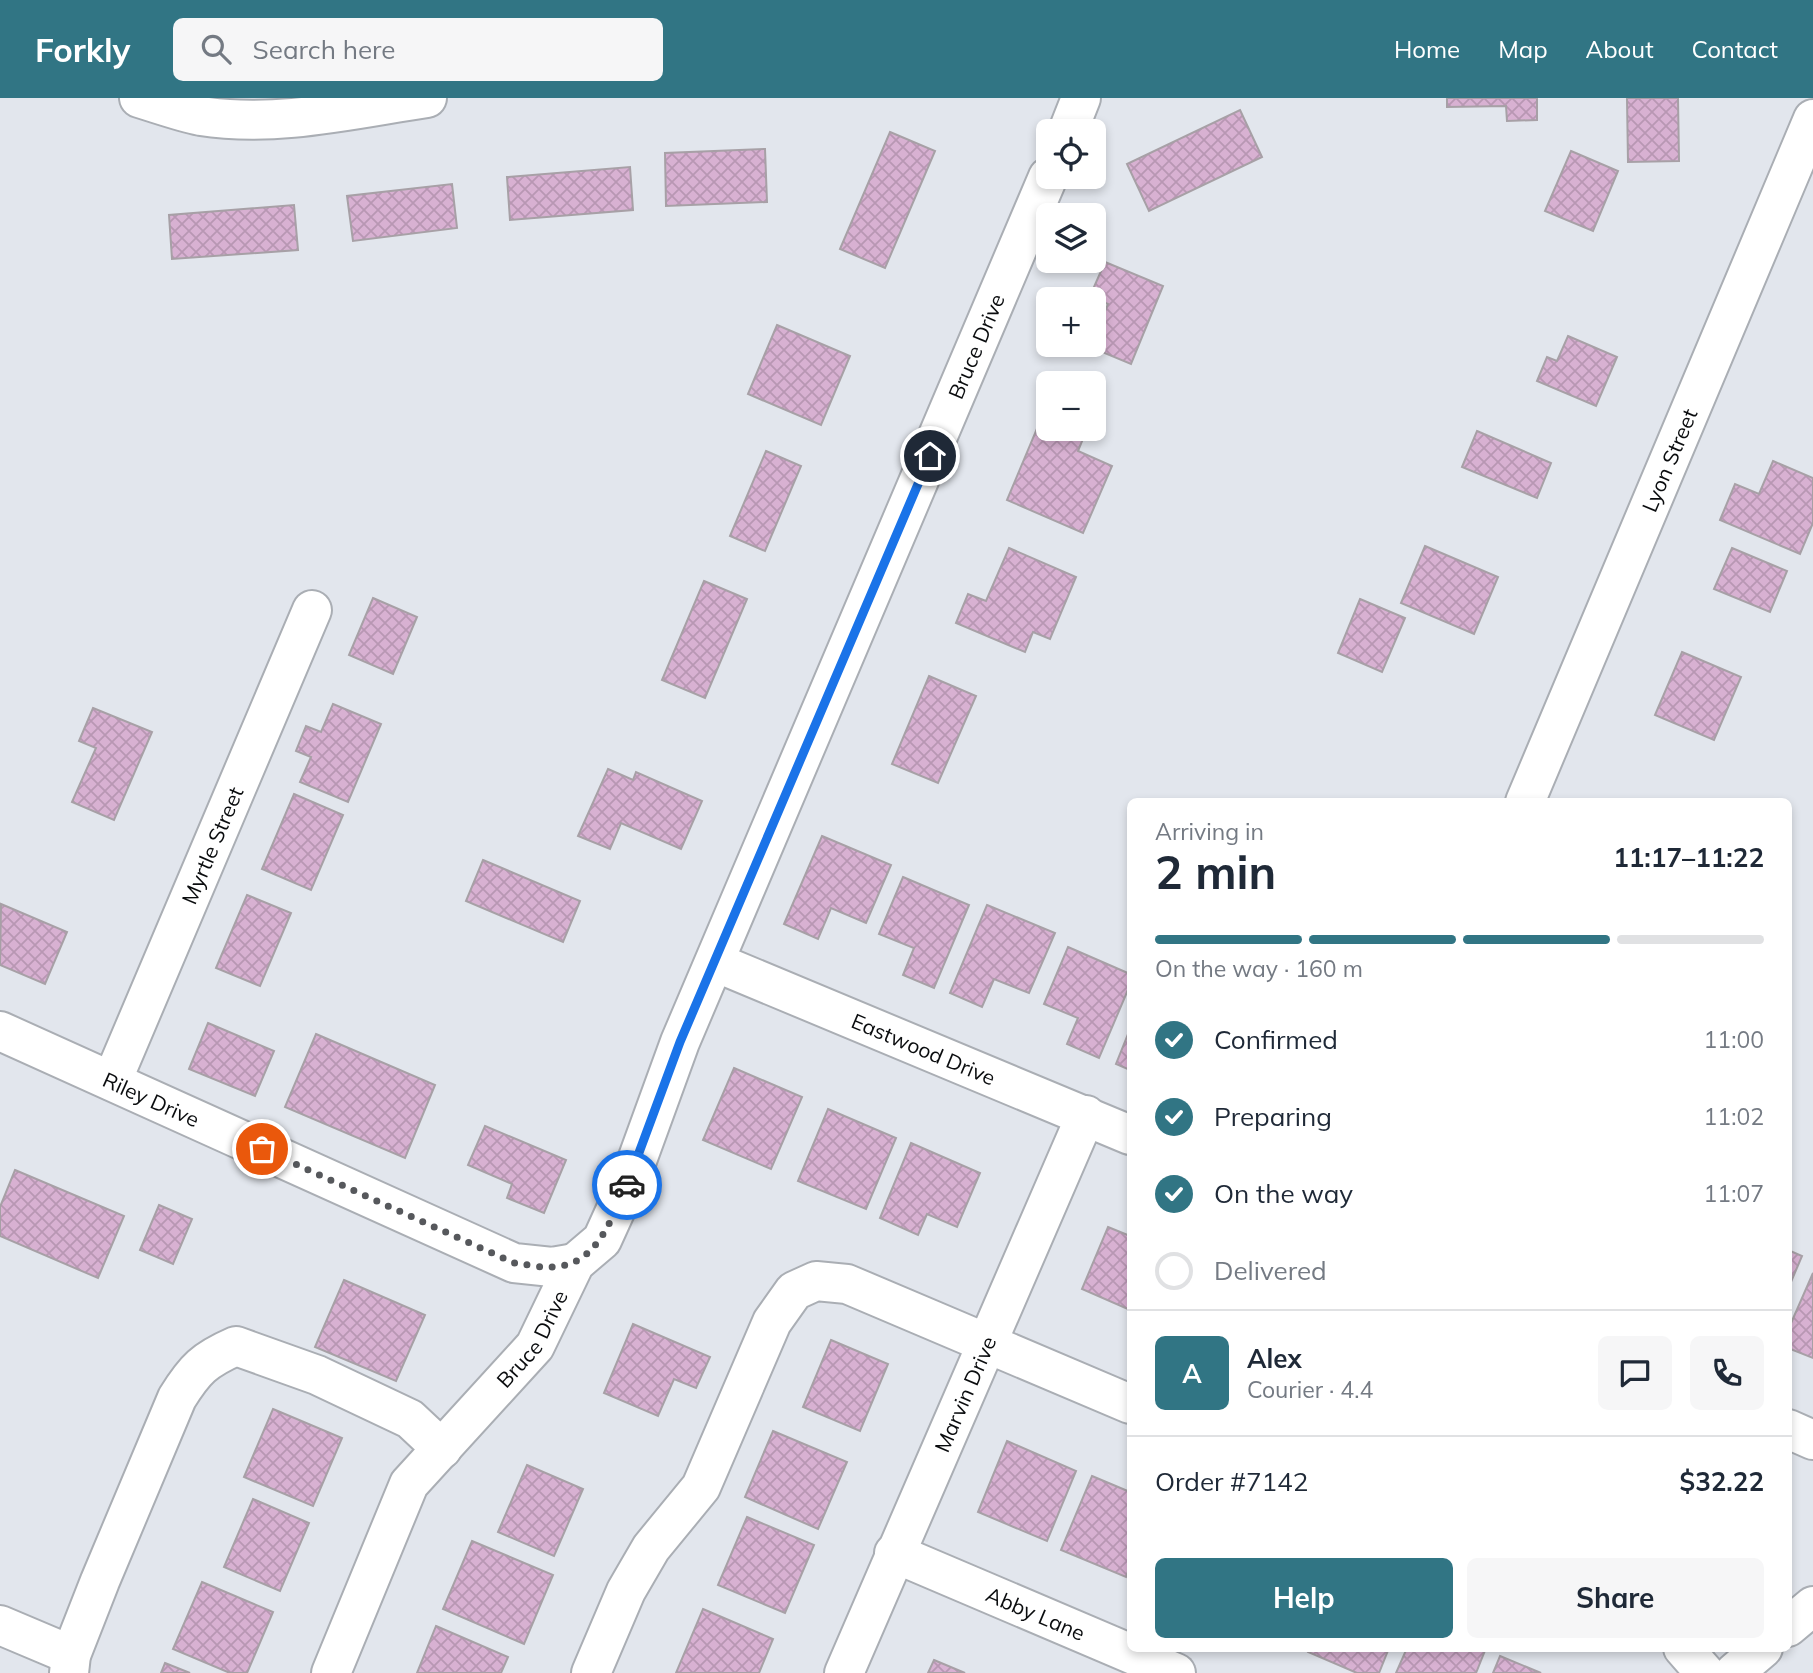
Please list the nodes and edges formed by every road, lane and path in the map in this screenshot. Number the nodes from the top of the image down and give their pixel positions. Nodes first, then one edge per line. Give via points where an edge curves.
1 (139, 98) edge
2 (427, 98) edge
3 (1081, 98) edge
4 (1073, 119) edge
5 (1813, 119) edge
6 (1043, 189) edge
7 (312, 610) dead end
8 (1527, 798) edge
9 (715, 962) junction
10 (0, 1031) edge
11 (112, 1081) junction
12 (1086, 1115) junction
13 (1127, 1134) edge
14 (575, 1264) junction
15 (986, 1344) junction
16 (1127, 1403) edge
17 (1792, 1431) edge
18 (1813, 1440) edge
19 (442, 1449) junction
20 (894, 1553) junction
21 (1813, 1606) edge
22 (1792, 1624) edge
23 (0, 1625) edge
24 (1687, 1652) edge
25 (1758, 1652) edge
26 (1103, 1659) edge
27 (70, 1664) edge
28 (331, 1673) edge
29 (591, 1673) edge
30 (844, 1673) edge
31 (1176, 1673) edge
32 (1705, 1673) edge
33 (1734, 1673) edge

1 - 2 street via 200,116 236,119 300,117
3 - 4 street
5 - 8 street, Lyon Street
6 - 9 street, Bruce Drive
7 - 11 street, Myrtle Street
9 - 12 street, Eastwood Drive
9 - 14 street, Bruce Drive via 607,1229
10 - 11 street, Riley Drive
11 - 14 street, Riley Drive via 514,1263 552,1268
12 - 13 street, Eastwood Drive
12 - 15 street, Marvin Drive
14 - 19 street, Bruce Drive via 535,1346
15 - 16 street
15 - 20 street, Marvin Drive
15 - 29 street via 847,1284 816,1281 794,1292 772,1322 701,1487 651,1548 626,1591
17 - 18 street
19 - 27 street via 410,1419 317,1376 236,1346 214,1356 193,1373 177,1398
19 - 28 street, Bruce Drive via 409,1484
20 - 26 street, Abby Lane
20 - 30 street, Marvin Drive
21 - 22 street
23 - 27 street
24 - 32 street
25 - 33 street
26 - 31 street, Abby Lane

